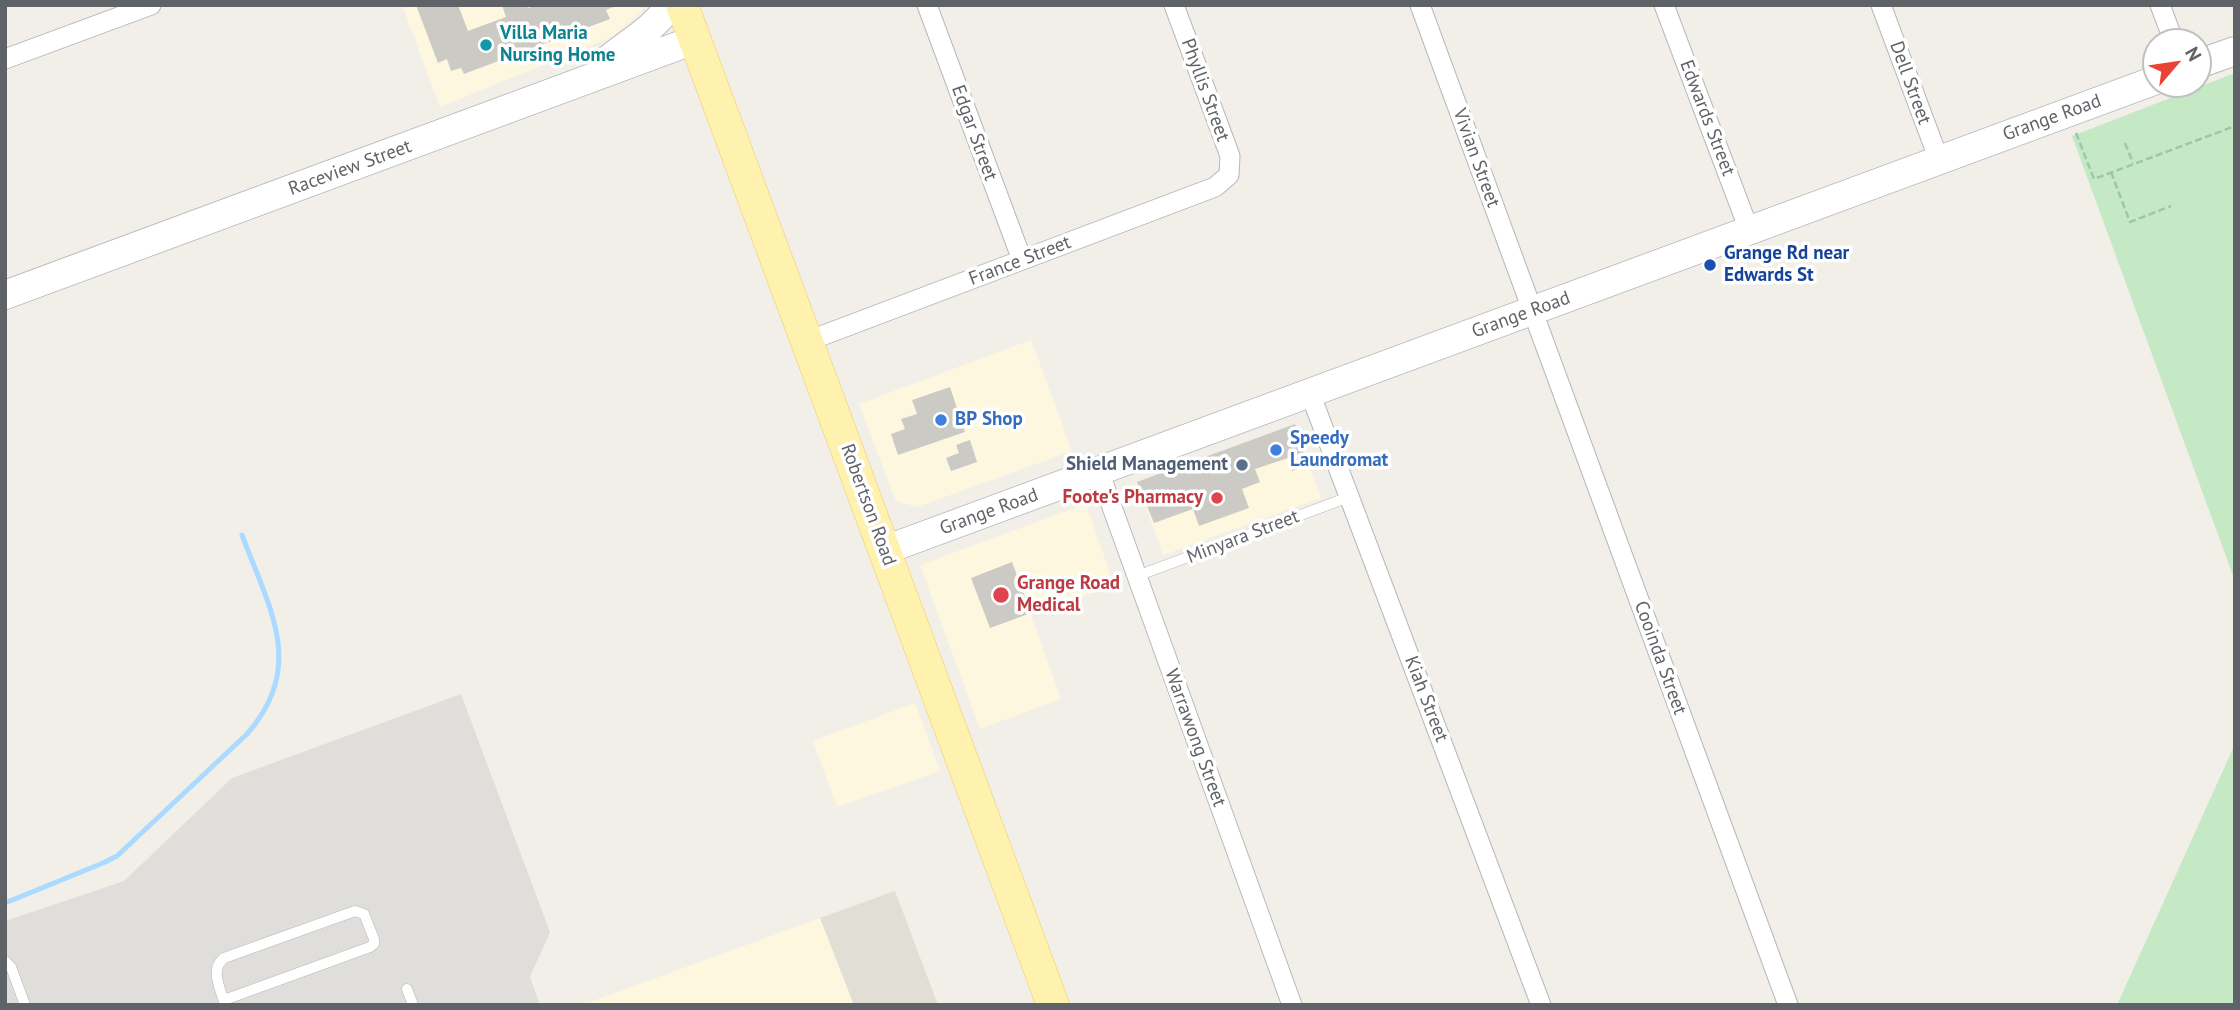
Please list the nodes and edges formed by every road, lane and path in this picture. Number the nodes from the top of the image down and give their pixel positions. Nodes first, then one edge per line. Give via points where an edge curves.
1 (151, 5) edge
2 (670, 5) edge
3 (682, 5) edge
4 (927, 5) edge
5 (1174, 5) edge
6 (1420, 5) edge
7 (1664, 5) edge
8 (1881, 5) edge
9 (2160, 5) edge
10 (2169, 28) edge
11 (694, 40) junction
12 (2235, 51) edge
13 (5, 59) edge
14 (2212, 59) edge
15 (584, 81) junction
16 (2142, 85) edge
17 (2235, 126) edge
18 (2076, 133) dead end
19 (2126, 143) dead end
20 (1939, 160) junction
21 (2133, 164) junction
22 (2111, 172) junction
23 (1229, 175) joint
24 (2171, 206) dead end
25 (1749, 230) junction
26 (1022, 260) junction
27 (5, 295) edge
28 (1532, 311) junction
29 (808, 341) junction
30 (1310, 393) junction
31 (1099, 471) junction
32 (1349, 497) junction
33 (885, 550) junction
34 (1137, 576) junction
35 (5, 961) edge
36 (407, 989) dead end
37 (225, 1003) edge
38 (25, 1005) edge
39 (414, 1005) edge
40 (1053, 1005) edge
41 (1292, 1005) edge
42 (1541, 1005) edge
43 (1788, 1005) edge

1 - 13 street
2 - 15 main road via 660,21
3 - 11 main road, Robertson Road
4 - 26 street, Edgar Street
5 - 23 street, Phyllis Street via 1230,156
6 - 28 street, Vivian Street
7 - 25 street, Edwards Street
8 - 20 street, Dell Street
9 - 10 street
11 - 15 main road, Raceview Street
11 - 29 main road, Robertson Road
12 - 14 main road
15 - 27 main road, Raceview Street
16 - 20 main road, Grange Road
17 - 21 path
18 - 22 path via 2094,179
19 - 21 path
20 - 25 main road, Grange Road
21 - 22 path
22 - 24 path via 2130,222
23 - 26 street, France Street via 1214,187
25 - 28 main road, Grange Road
26 - 29 street, France Street
28 - 30 main road, Grange Road
28 - 43 street, Cooinda Street
29 - 33 main road, Robertson Road
30 - 31 main road, Grange Road
30 - 32 street, Kiah Street
31 - 33 main road, Grange Road
31 - 34 street, Warrawong Street
32 - 34 lane, Minyara Street
32 - 42 street, Kiah Street
33 - 40 main road, Robertson Road
34 - 41 street, Warrawong Street
35 - 38 lane
36 - 39 lane
37 - 37 lane via 216,974 223,958 355,911 364,915 374,939 370,947

